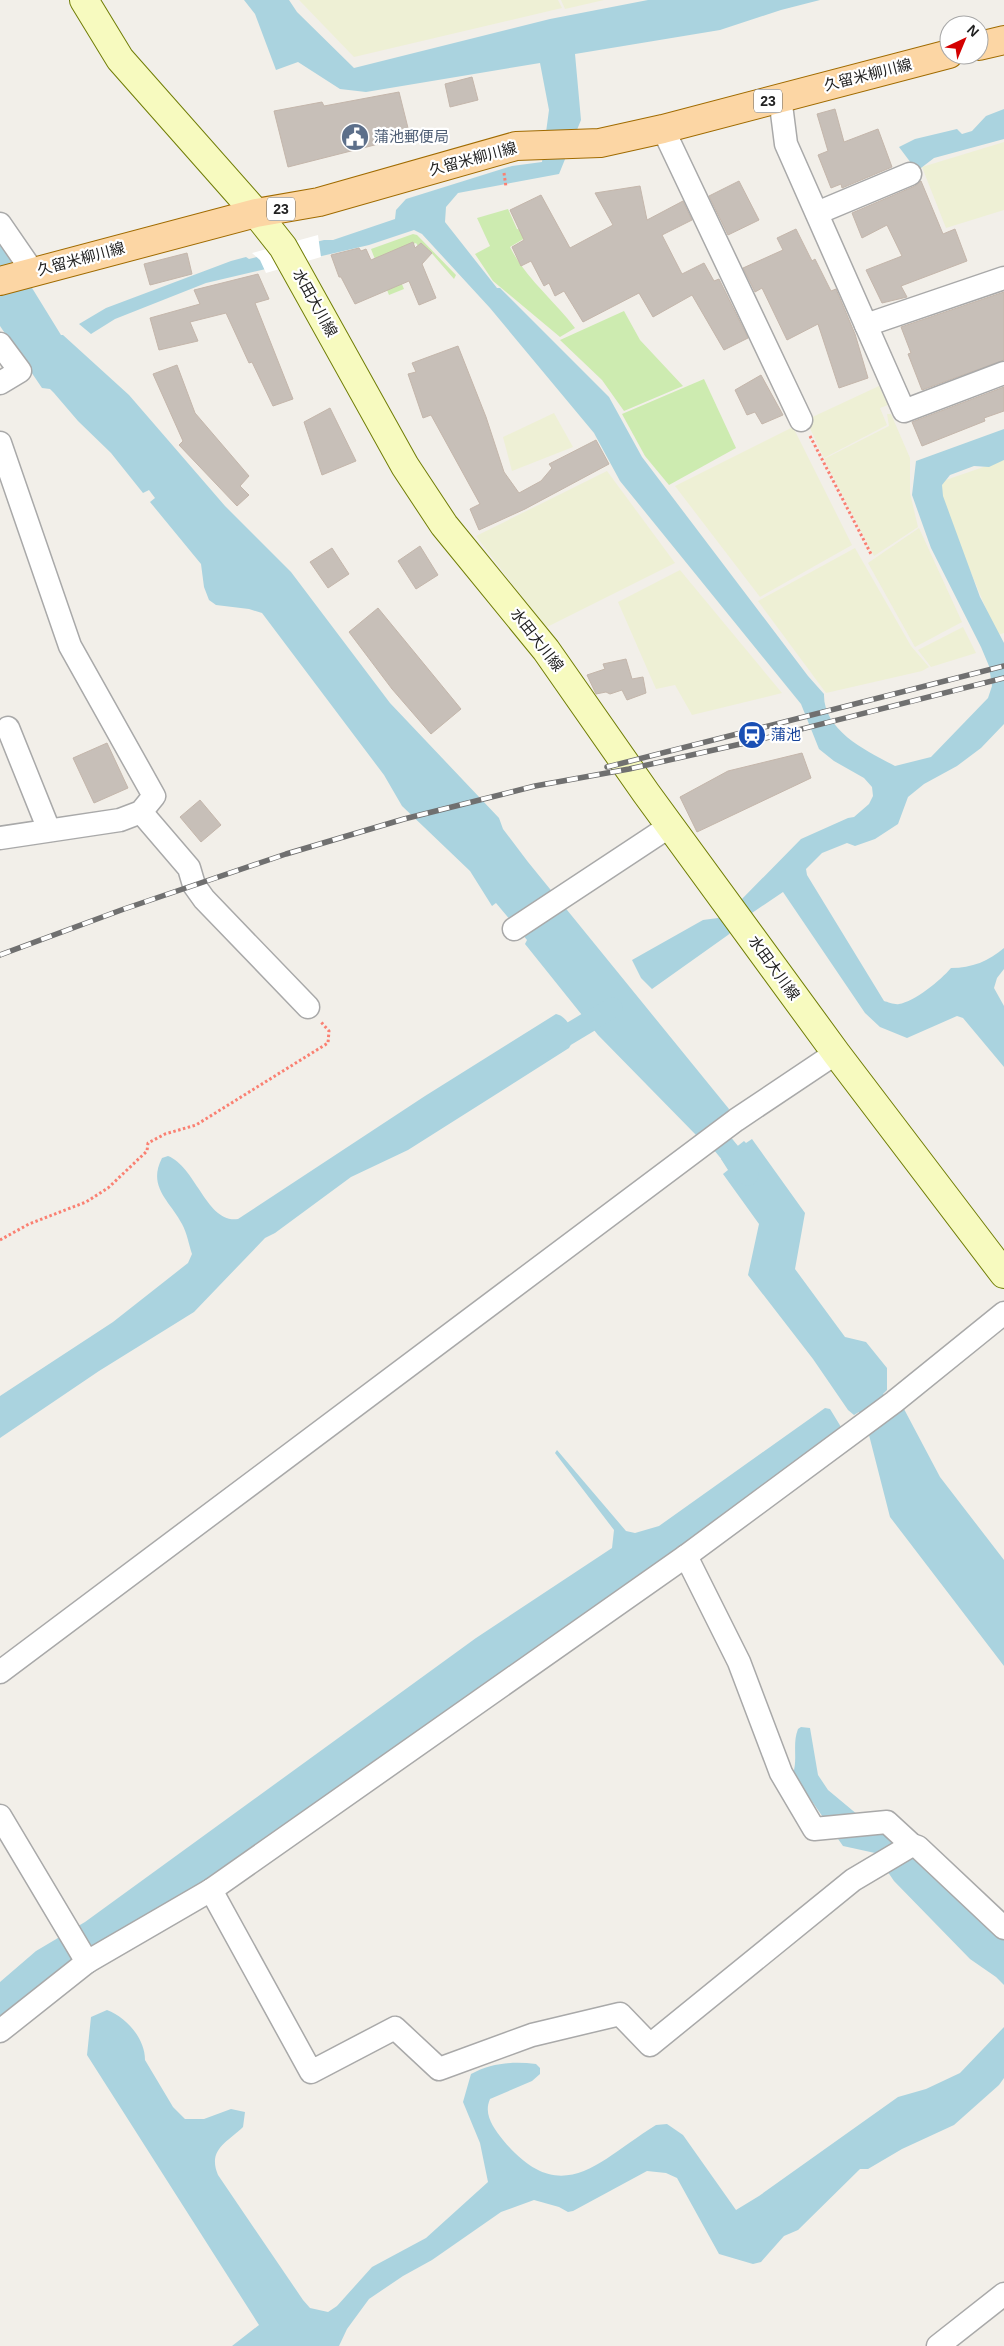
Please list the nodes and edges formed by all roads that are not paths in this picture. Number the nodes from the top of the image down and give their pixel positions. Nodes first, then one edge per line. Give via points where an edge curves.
1 (84, 0) edge
2 (1004, 40) edge
3 (989, 44) edge
4 (939, 57) edge
5 (780, 97) junction
6 (663, 129) junction
7 (910, 174) dead end
8 (256, 213) junction
9 (817, 213) junction
10 (0, 224) edge
11 (31, 273) junction
12 (1004, 278) edge
13 (0, 280) edge
14 (866, 325) junction
15 (0, 344) edge
16 (1004, 373) edge
17 (0, 383) edge
18 (801, 420) road end
19 (0, 443) edge
20 (8, 728) dead end
21 (141, 812) junction
22 (670, 826) junction
23 (49, 830) junction
24 (0, 838) edge
25 (514, 929) dead end
26 (308, 1007) road end
27 (836, 1053) junction
28 (1004, 1274) edge
29 (1004, 1313) edge
30 (686, 1556) junction
31 (0, 1672) edge
32 (0, 1816) edge
33 (912, 1845) junction
34 (210, 1890) junction
35 (1004, 1928) edge
36 (87, 1962) junction
37 (0, 2031) edge
38 (1004, 2294) edge
39 (938, 2346) edge

1 - 8 main road, 水田大川線 via 120,59
2 - 3 main road
4 - 5 main road, 久留米柳川線 / 23
5 - 6 main road, 久留米柳川線 / 23
5 - 9 street via 786,144
6 - 8 main road, 久留米柳川線 / 23 via 600,143 516,146 319,202
6 - 18 street
7 - 9 street
8 - 11 main road, 久留米柳川線 / 23
8 - 22 main road, 水田大川線 via 288,256 405,466 444,526 546,650
9 - 14 street
10 - 11 street
11 - 13 main road, 久留米柳川線 / 23
12 - 14 street
14 - 16 street via 904,411
15 - 17 street via 20,371
19 - 21 street via 70,646 154,796
20 - 23 street
21 - 23 street via 120,820
21 - 26 street via 189,868 194,885 204,899
22 - 25 street
22 - 27 main road, 水田大川線
23 - 24 street
27 - 28 main road, 水田大川線
27 - 31 street via 736,1120
29 - 30 street via 894,1402
30 - 33 street via 739,1662 781,1773 814,1829 887,1822
30 - 34 street
32 - 36 street
33 - 34 street via 853,1880 650,2045 620,2014 532,2035 439,2069 395,2028 311,2072
33 - 35 street via 918,1846
34 - 36 street
36 - 37 street
38 - 39 street

